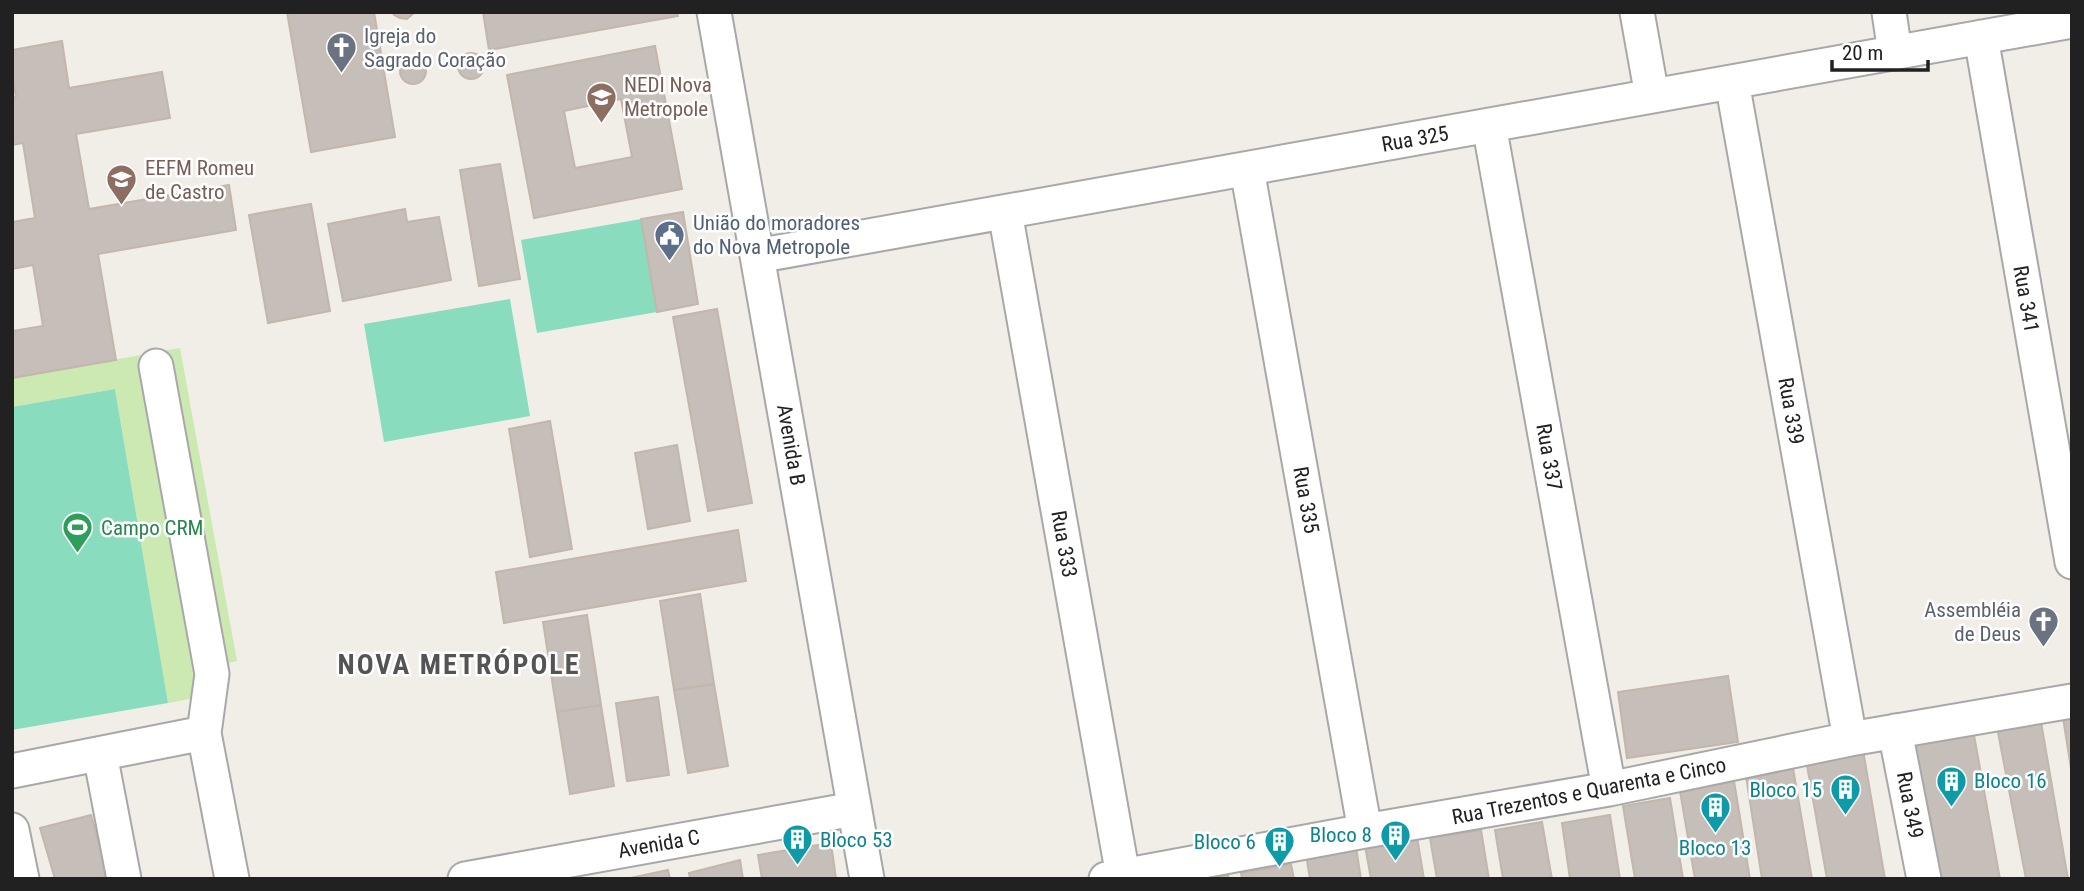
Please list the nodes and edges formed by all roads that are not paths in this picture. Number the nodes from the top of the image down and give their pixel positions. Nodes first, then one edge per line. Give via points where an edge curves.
1 (715, 12) edge
2 (1637, 12) edge
3 (1889, 12) edge
4 (2072, 21) edge
5 (1981, 37) junction
6 (1895, 52) junction
7 (1732, 82) junction
8 (1652, 96) junction
9 (1489, 125) junction
10 (1247, 169) junction
11 (1005, 212) junction
12 (757, 256) junction
13 (156, 366) dead end
14 (2072, 562) edge
15 (2072, 701) edge
16 (1895, 732) junction
17 (204, 733) junction
18 (1850, 739) junction
19 (100, 754) junction
20 (12, 771) edge
21 (1609, 789) junction
22 (854, 809) junction
23 (12, 830) edge
24 (1365, 831) junction
25 (1114, 877) edge
26 (22, 879) edge
27 (124, 879) edge
28 (232, 879) edge
29 (464, 879) edge
30 (867, 879) edge
31 (1924, 879) edge

1 - 12 street, Avenida B
2 - 8 street
3 - 6 street
4 - 5 street, Rua 325
5 - 6 street, Rua 325
5 - 14 street, Rua 341
6 - 7 street, Rua 325
7 - 8 street, Rua 325
7 - 18 street, Rua 339
8 - 9 street, Rua 325
9 - 10 street, Rua 325
9 - 21 street, Rua 337
10 - 11 street, Rua 325
10 - 24 street, Rua 335
11 - 12 street, Rua 325
11 - 25 street, Rua 333
12 - 22 street, Avenida B
13 - 17 street via 212,674
15 - 16 street, Rua Trezentos e Quarenta e Cinco
16 - 18 street, Rua Trezentos e Quarenta e Cinco
16 - 31 street, Rua 349
17 - 19 street
17 - 28 street
18 - 21 street, Rua Trezentos e Quarenta e Cinco
19 - 20 street
19 - 27 street
21 - 24 street, Rua Trezentos e Quarenta e Cinco
22 - 29 street, Avenida C
22 - 30 street, Avenida B
23 - 26 street
24 - 25 street, Rua Trezentos e Quarenta e Cinco

